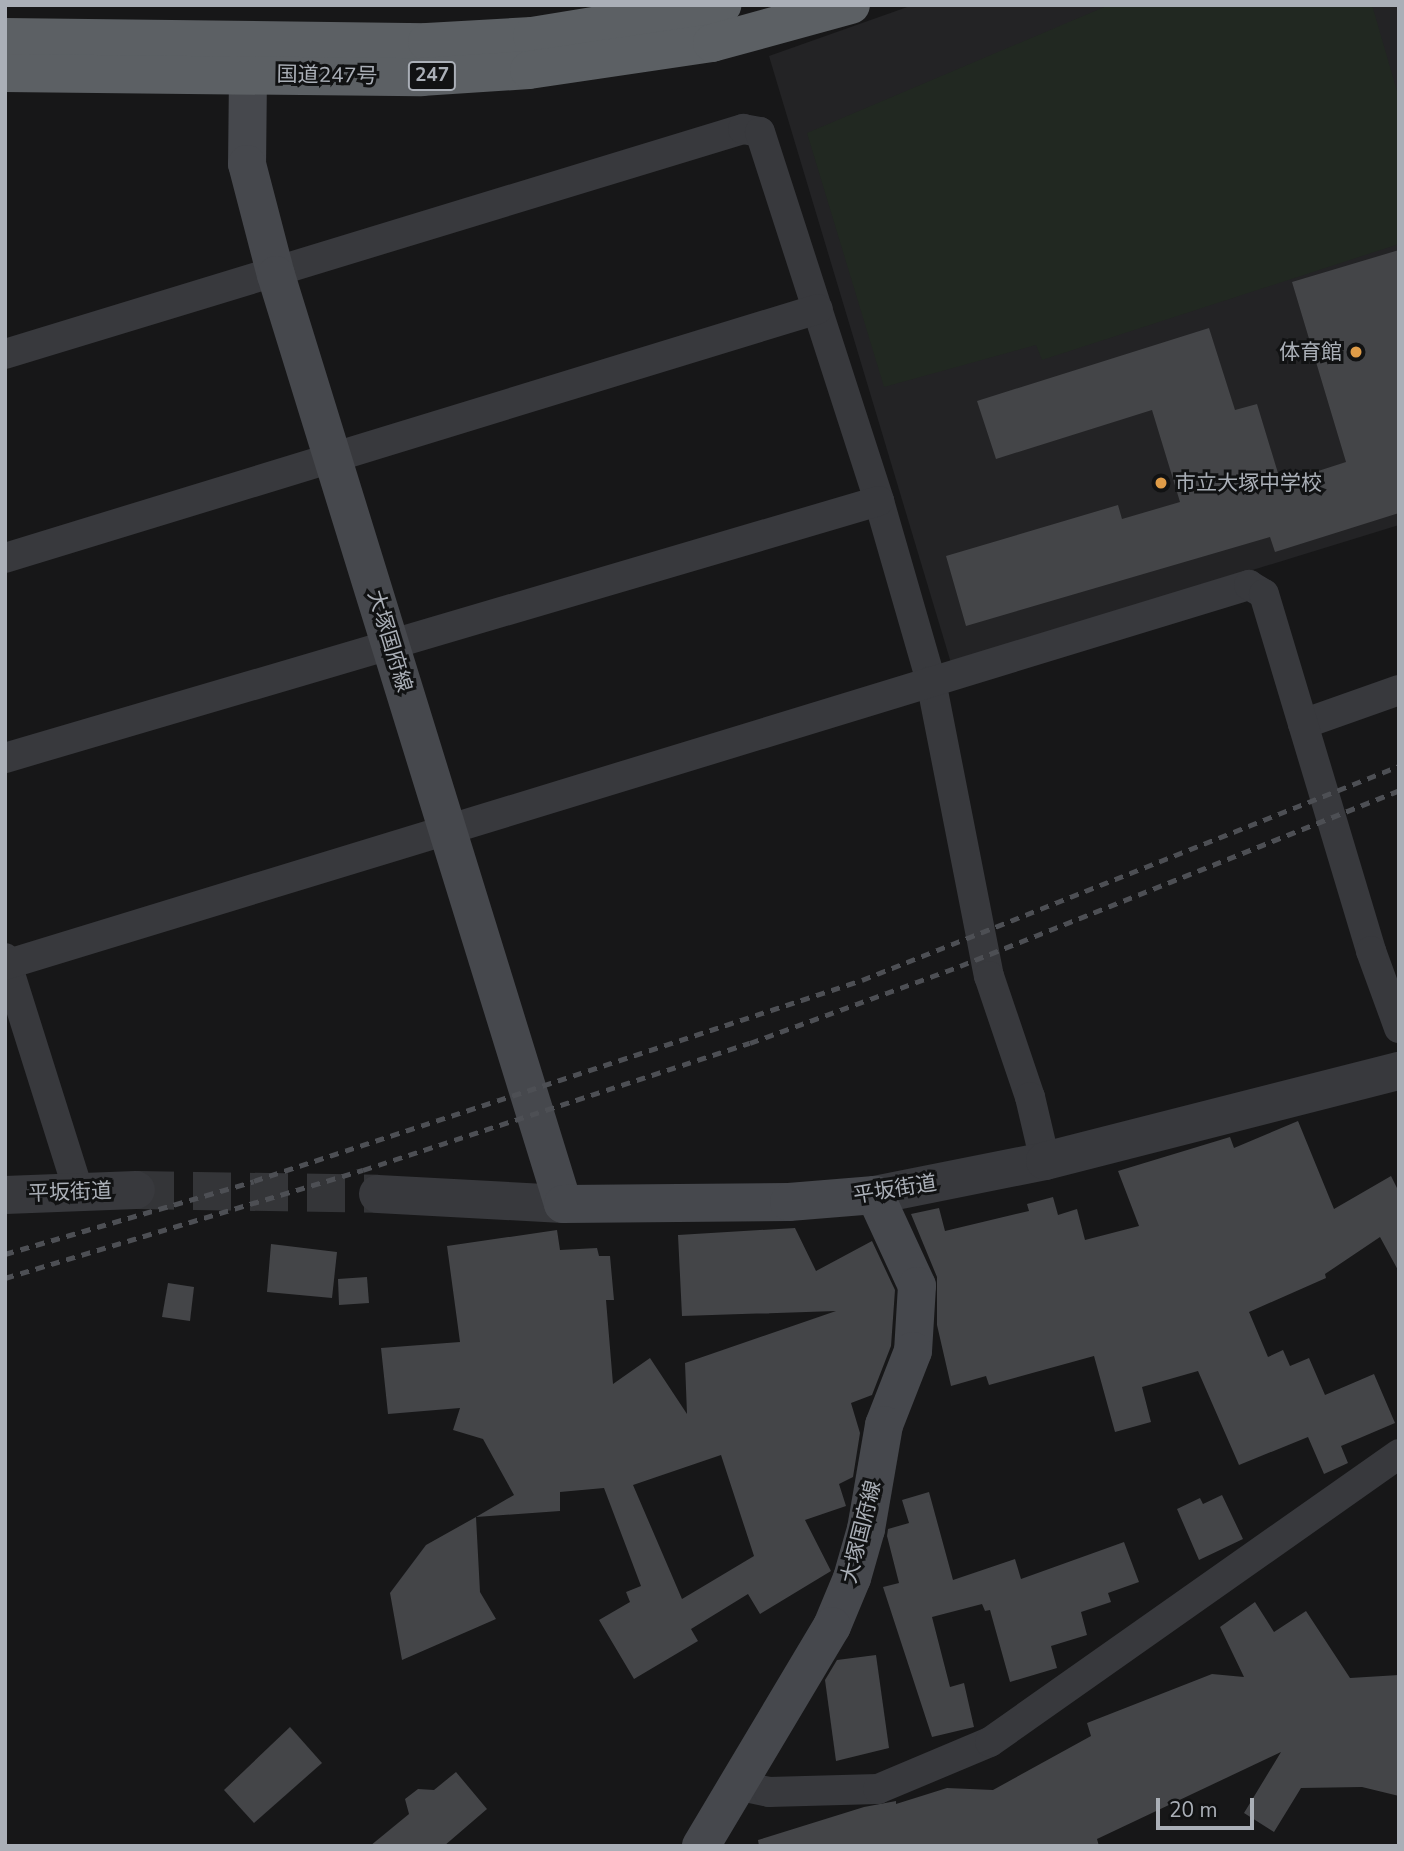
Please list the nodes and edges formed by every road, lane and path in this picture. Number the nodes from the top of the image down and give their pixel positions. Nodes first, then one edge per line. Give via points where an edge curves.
1 (722, 5) edge
2 (851, 5) edge
3 (5, 37) edge
4 (5, 73) edge
5 (248, 74) junction
6 (276, 275) junction
7 (818, 309) junction
8 (5, 354) edge
9 (335, 459) junction
10 (879, 502) junction
11 (5, 558) edge
12 (391, 645) junction
13 (931, 681) junction
14 (1399, 690) edge
15 (1303, 724) junction
16 (5, 758) edge
17 (450, 831) junction
18 (6, 962) edge
19 (1399, 1028) edge
20 (1399, 1072) edge
21 (1045, 1161) junction
22 (136, 1190) tunnel mouth
23 (79, 1192) junction
24 (378, 1194) tunnel mouth
25 (5, 1195) edge
26 (875, 1195) junction
27 (564, 1204) junction
28 (1399, 1454) edge
29 (741, 1786) junction
30 (701, 1846) edge

1 - 3 highway, 国道247号 / 247 via 532,36 427,42
2 - 5 highway, 国道247号 / 247 via 712,43 529,70 421,77
4 - 5 highway, 国道247号 / 247
5 - 6 main road, 大塚国府線 via 247,164
6 - 7 street via 743,129 760,132 770,154
6 - 8 street
6 - 9 main road, 大塚国府線
7 - 9 street
7 - 10 street
9 - 11 street
9 - 12 main road, 大塚国府線
10 - 12 street
10 - 13 street
12 - 16 street
12 - 17 main road, 大塚国府線
13 - 15 street via 1249,585 1264,594
13 - 17 street
13 - 21 street via 989,976 1030,1097
14 - 15 street
15 - 19 street via 1370,951
17 - 18 street
17 - 27 main road, 大塚国府線
18 - 23 street
20 - 21 street, 平坂街道
21 - 26 street, 平坂街道
22 - 23 street, 平坂街道
23 - 25 street, 平坂街道
24 - 27 street, 平坂街道
26 - 27 main road, 平坂街道 via 789,1202
26 - 29 main road, 大塚国府線 via 917,1286 913,1351 884,1425 866,1529 852,1578 832,1626
28 - 29 street via 990,1742 878,1789 769,1792
29 - 30 main road, 大塚国府線 via 716,1816

